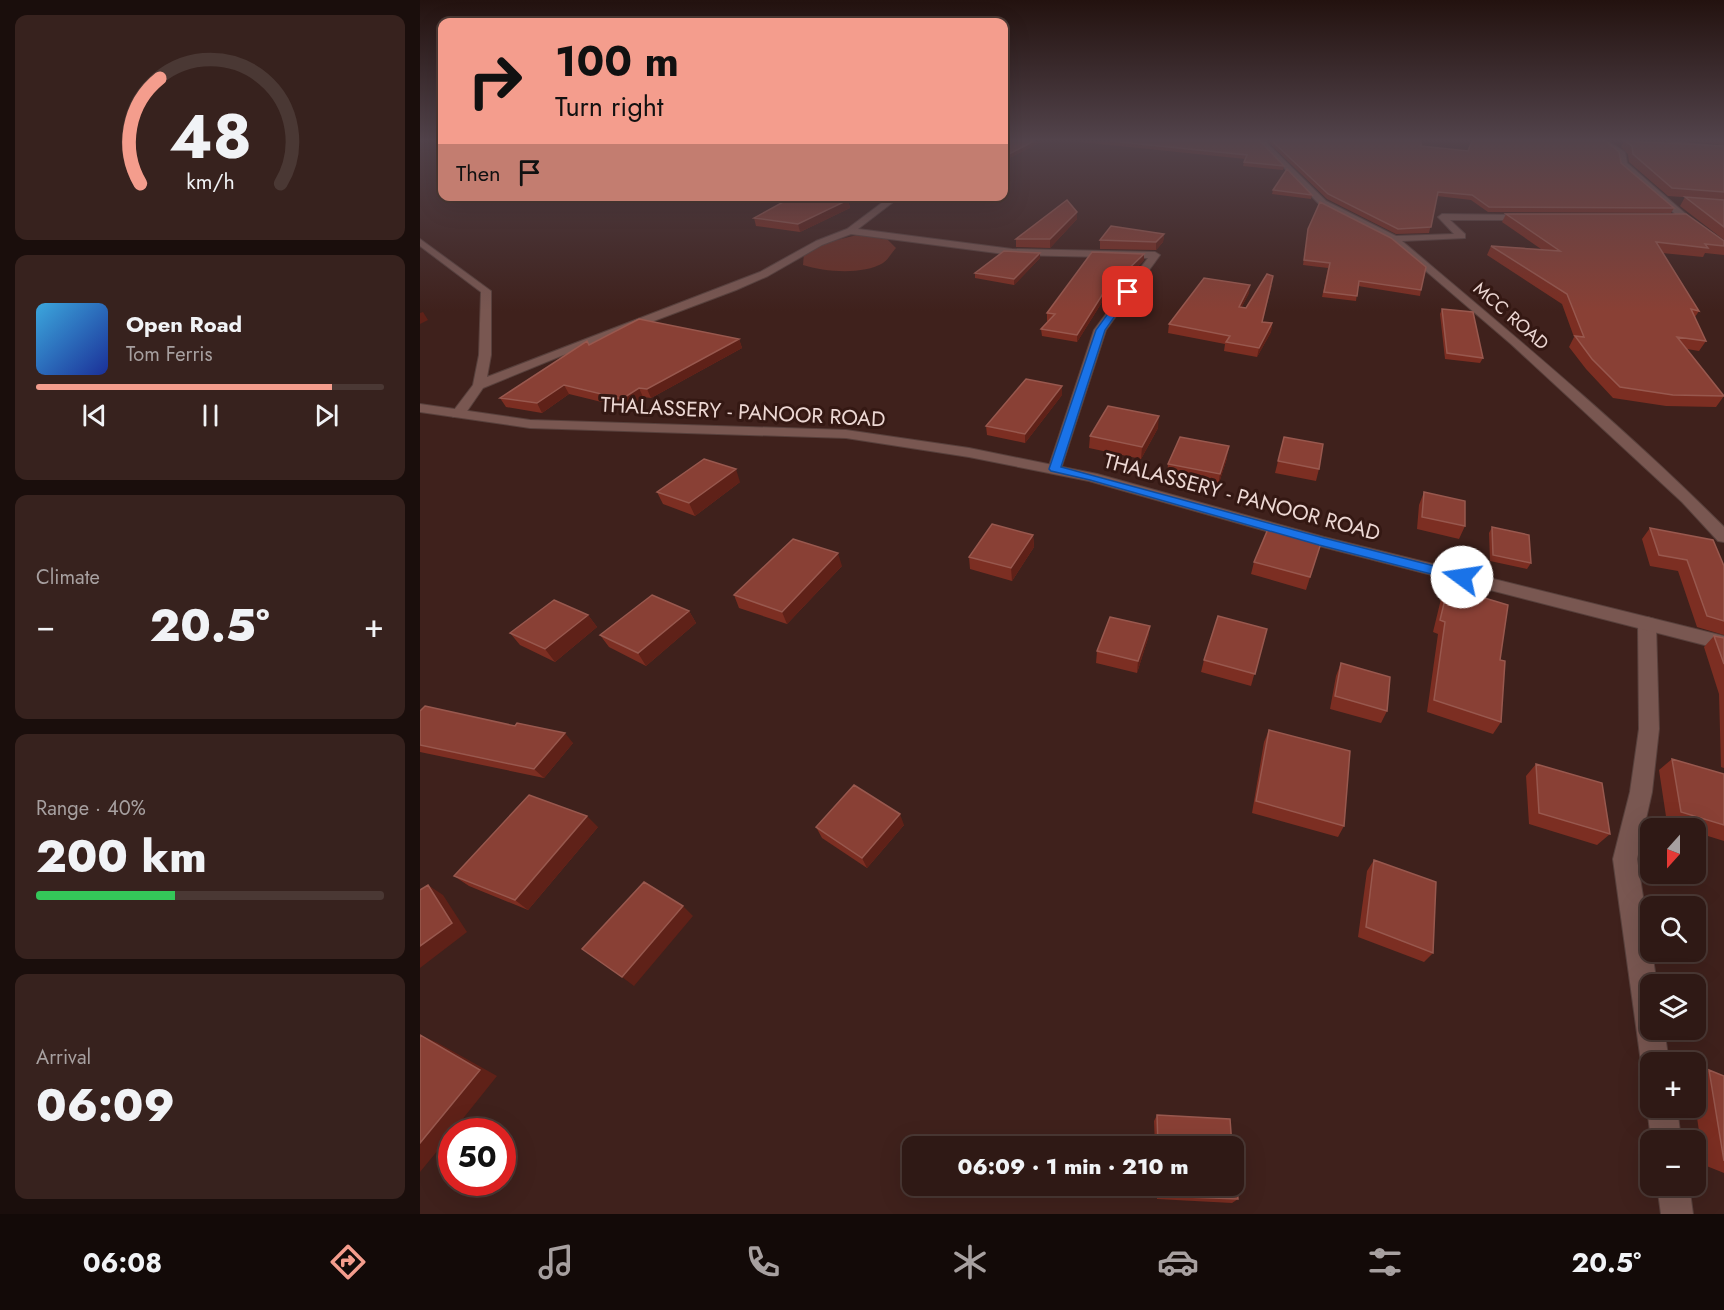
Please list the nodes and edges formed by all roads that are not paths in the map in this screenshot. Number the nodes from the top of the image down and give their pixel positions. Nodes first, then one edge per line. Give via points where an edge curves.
1 (1318, 198) edge
2 (1661, 198) edge
3 (1664, 200) junction
4 (890, 201) edge
5 (1685, 202) edge
6 (1541, 217) edge
7 (1684, 217) junction
8 (1670, 219) edge
9 (1692, 224) edge
10 (850, 231) junction
11 (1394, 239) junction
12 (420, 242) edge
13 (479, 385) junction
14 (420, 408) edge
15 (458, 414) junction
16 (1055, 469) junction
17 (1724, 537) edge
18 (1647, 624) junction
19 (1724, 644) edge
20 (1642, 974) edge
21 (1675, 1196) edge
22 (1677, 1214) edge

1 - 11 street, MCC ROAD
2 - 3 street
3 - 5 street
3 - 7 street
4 - 10 street
6 - 11 street via 1442,217 1462,236
7 - 8 street
7 - 9 street
10 - 13 street via 732,288
10 - 16 street via 1012,252 1155,255 1100,330
11 - 17 street, MCC ROAD via 1524,350 1688,499
12 - 13 street via 486,291 485,356
13 - 15 street
14 - 15 street, THALASSERY - PANOOR ROAD
15 - 16 street, THALASSERY - PANOOR ROAD via 568,426 846,434
16 - 18 street, THALASSERY - PANOOR ROAD
18 - 19 street, THALASSERY - PANOOR ROAD
18 - 20 street via 1649,729 1641,792 1625,859
21 - 22 street

